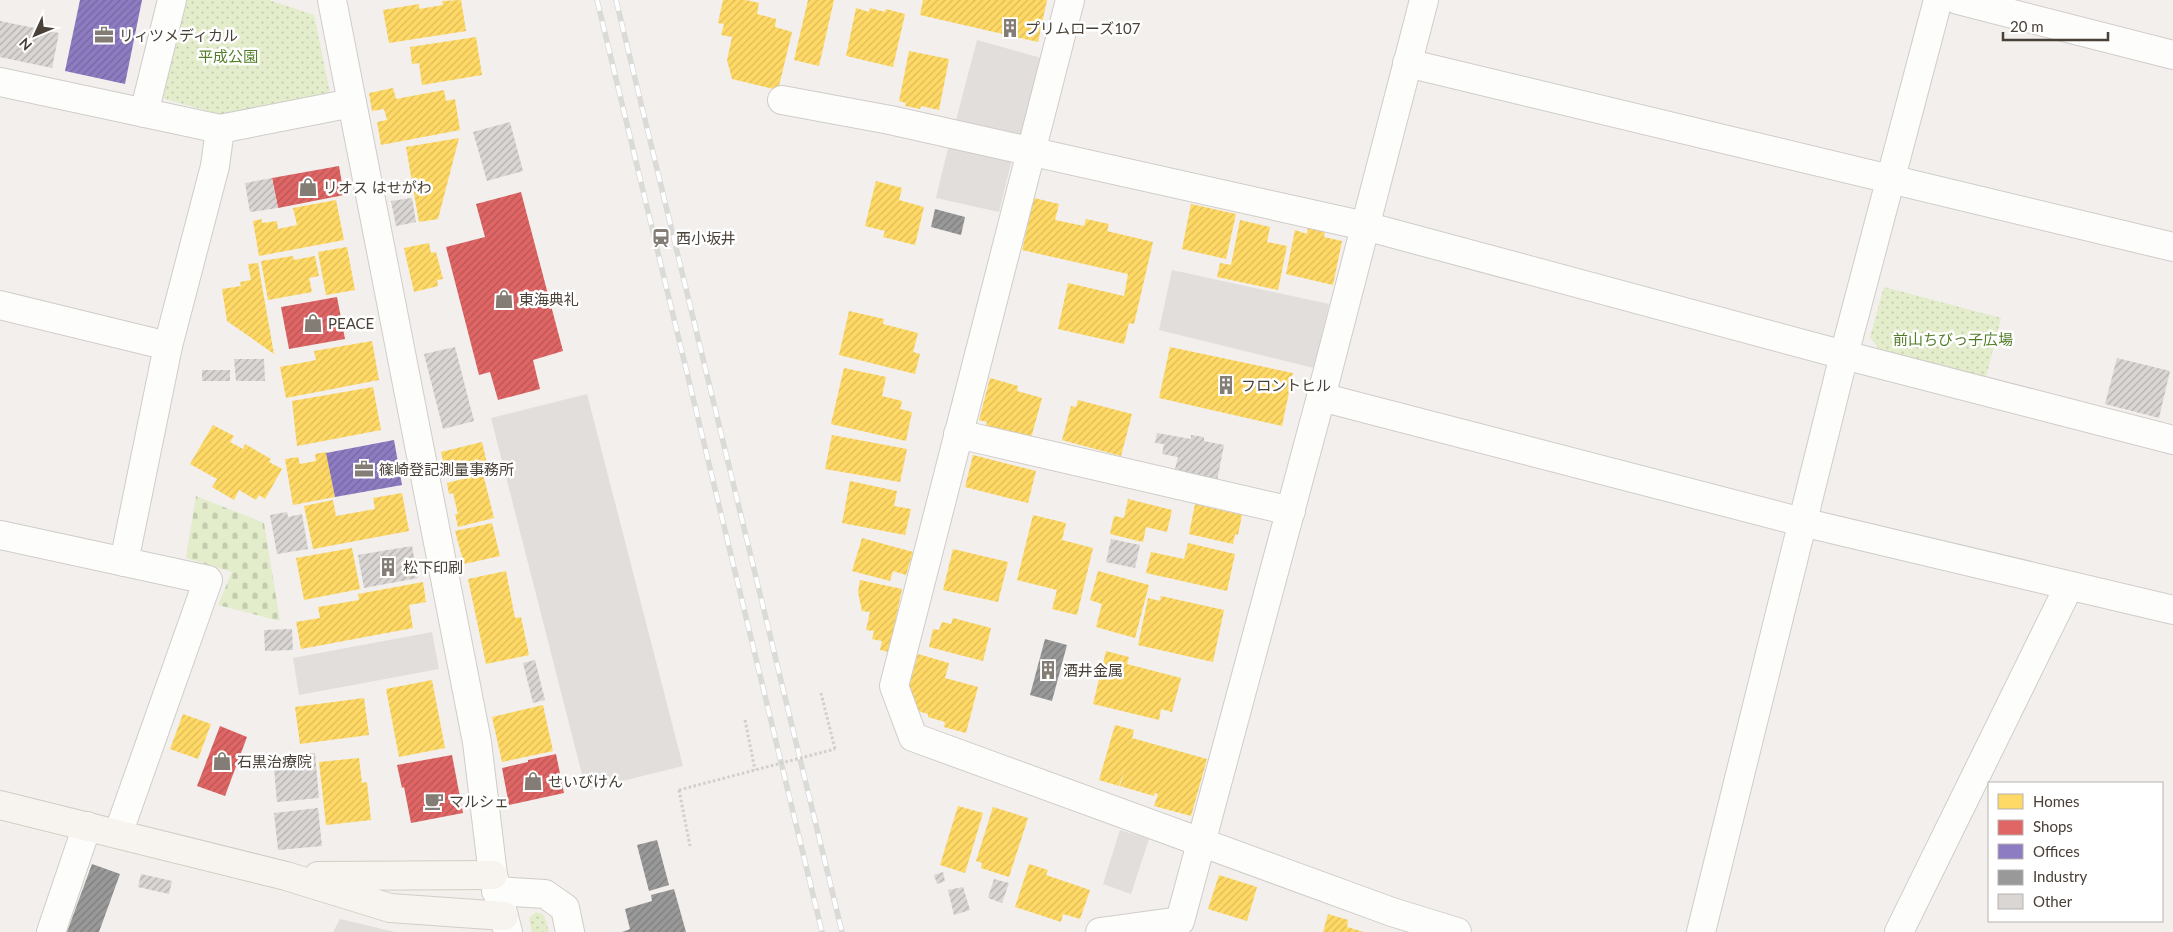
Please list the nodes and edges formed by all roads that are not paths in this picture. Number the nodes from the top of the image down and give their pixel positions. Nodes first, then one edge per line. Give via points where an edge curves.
1 (172, 0) edge
2 (332, 0) edge
3 (1070, 0) edge
4 (1424, 0) edge
5 (1938, 0) edge
6 (1958, 0) edge
7 (2173, 55) edge
8 (1407, 62) junction
9 (0, 82) edge
10 (782, 100) dead end
11 (352, 104) junction
12 (144, 114) junction
13 (220, 129) junction
14 (1031, 152) junction
15 (1892, 178) junction
16 (1365, 226) junction
17 (2173, 247) edge
18 (0, 305) edge
19 (168, 346) junction
20 (1844, 355) junction
21 (1321, 397) junction
22 (958, 434) junction
23 (2173, 440) edge
24 (1291, 512) junction
25 (1802, 522) junction
26 (0, 536) edge
27 (124, 562) junction
28 (2069, 586) junction
29 (2173, 610) edge
30 (0, 805) edge
31 (87, 826) junction
32 (118, 834) junction
33 (1202, 843) junction
34 (286, 876) junction
35 (500, 903) edge
36 (1389, 922) edge
37 (51, 932) edge
38 (570, 932) edge
39 (1100, 932) edge
40 (1457, 932) edge
41 (1701, 932) edge
42 (1899, 932) edge

1 - 12 street
2 - 11 street
3 - 14 street
4 - 8 street
5 - 15 street
6 - 7 street
8 - 15 street
8 - 16 street
9 - 12 street
10 - 14 street via 890,120
11 - 13 street
11 - 35 street via 477,742
12 - 13 street
13 - 19 street via 215,166
14 - 16 street
14 - 22 street
15 - 17 street
15 - 20 street
16 - 20 street
16 - 21 street
18 - 19 street
19 - 27 street
20 - 23 street
20 - 25 street
21 - 24 street
21 - 25 street
22 - 24 street
22 - 33 street via 894,686 913,737
24 - 33 street
25 - 28 street
25 - 41 street
26 - 27 street
27 - 32 street via 208,580
28 - 29 street
28 - 42 street
30 - 31 street
31 - 32 street
31 - 37 street
32 - 34 street
33 - 36 street
33 - 39 street via 1180,921
34 - 35 street
34 - 35 street via 390,908
35 - 38 street via 545,894 564,908
36 - 40 street

